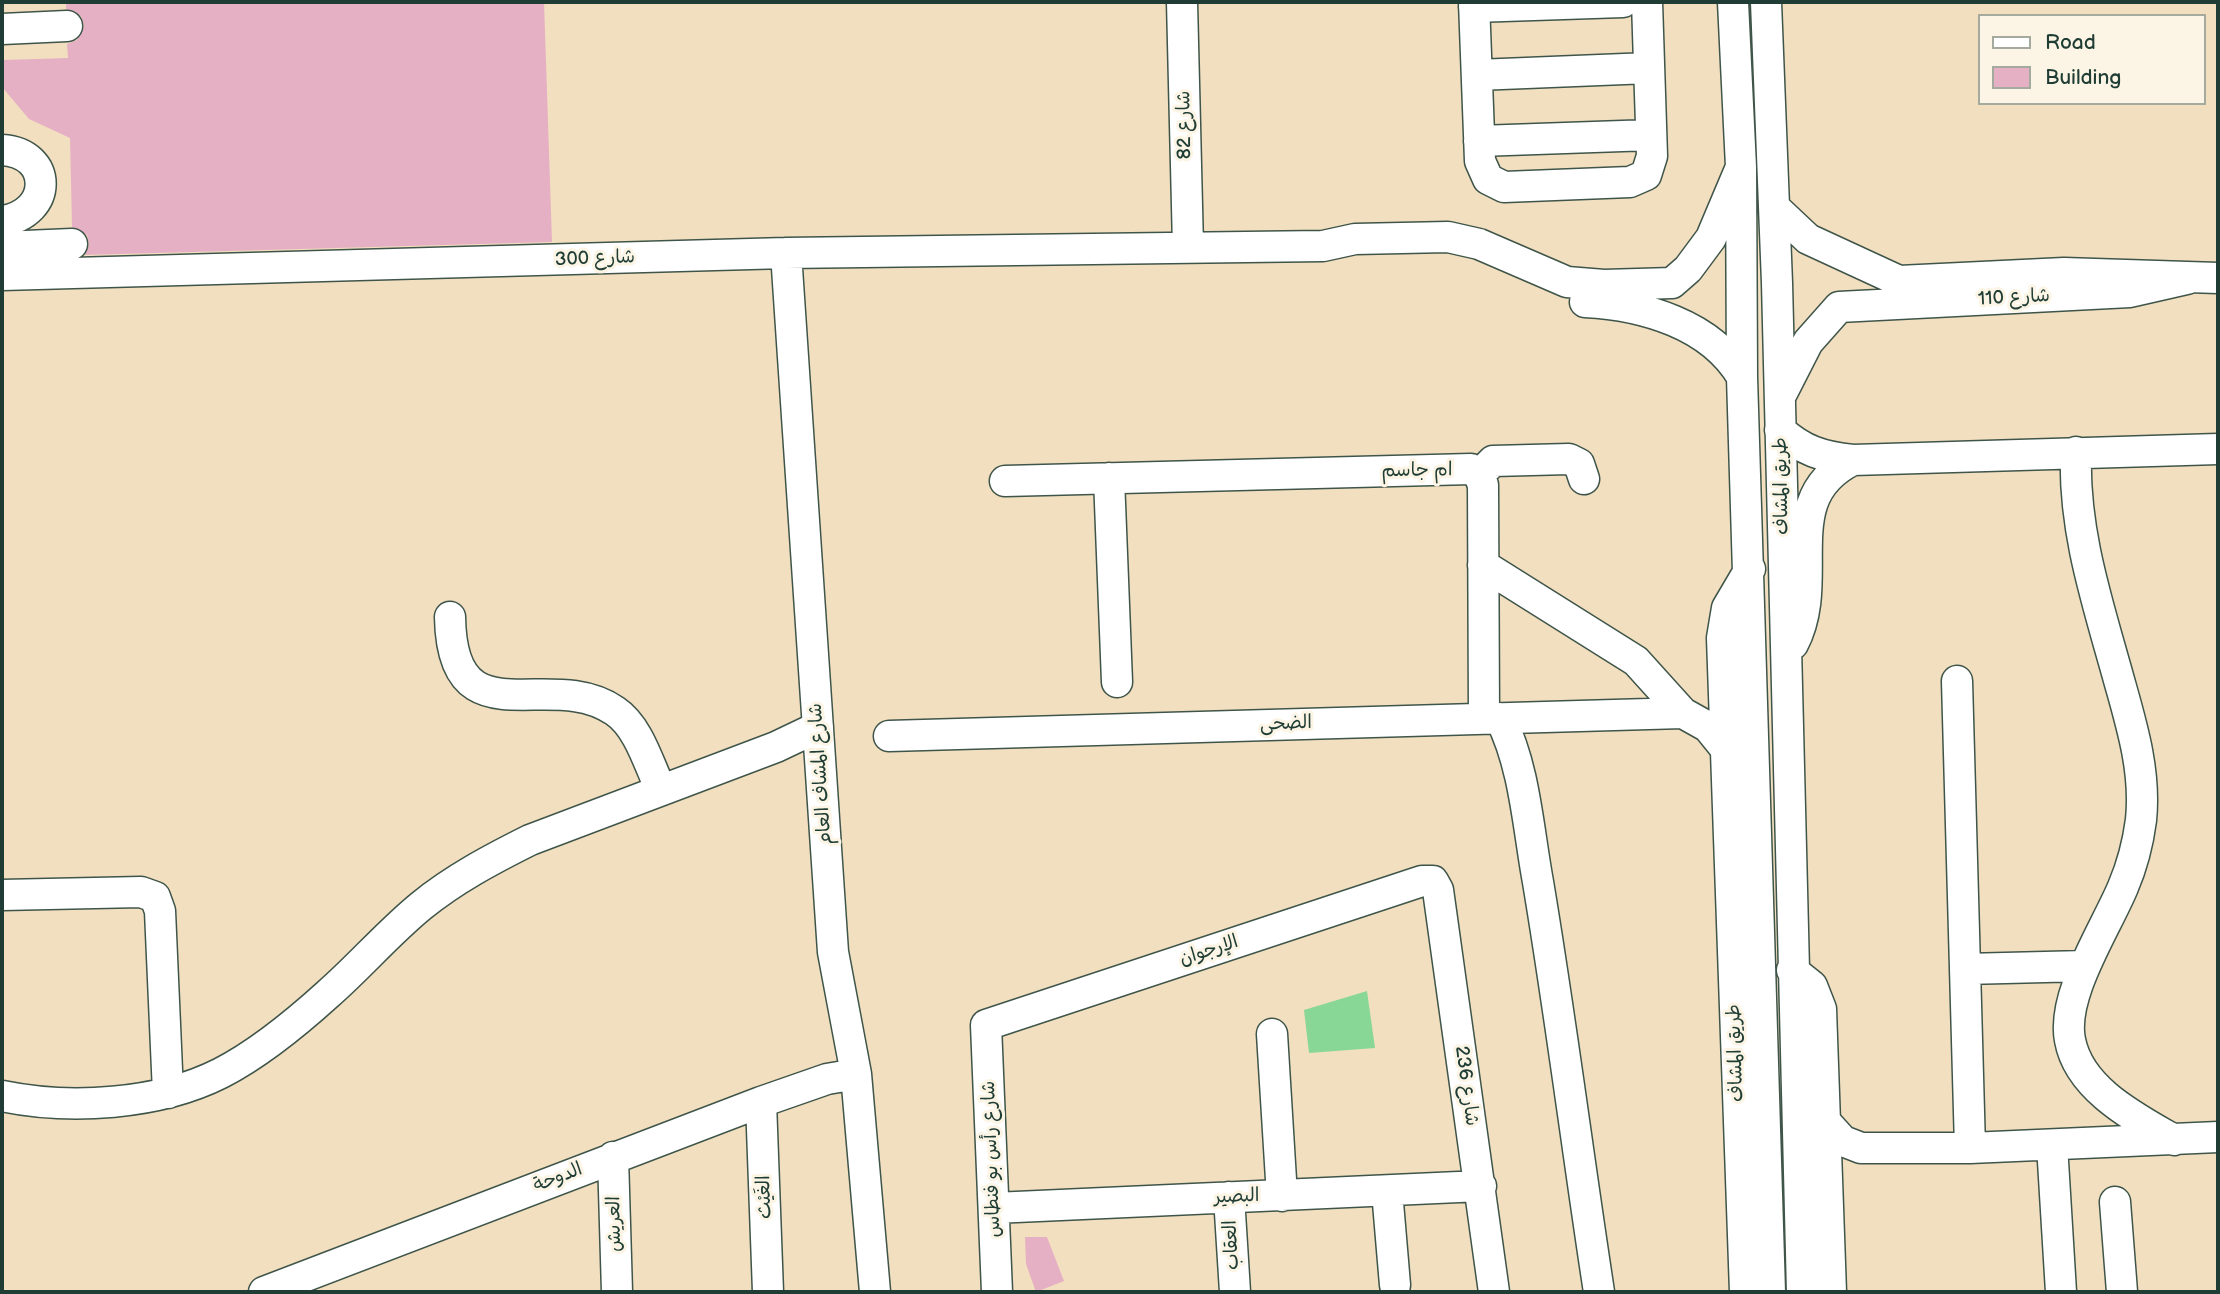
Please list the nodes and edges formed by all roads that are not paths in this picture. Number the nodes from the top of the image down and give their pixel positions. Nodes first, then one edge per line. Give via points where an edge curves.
1 (1182, 2) edge
2 (1623, 2) edge
3 (1647, 2) edge
4 (1733, 2) edge
5 (1766, 2) edge
6 (1474, 4) edge
7 (2, 19) edge
8 (2, 29) edge
9 (1649, 68) junction
10 (1477, 75) junction
11 (1651, 135) junction
12 (1479, 141) junction
13 (2, 150) edge
14 (1741, 167) junction
15 (1774, 207) junction
16 (2, 221) edge
17 (2, 237) edge
18 (1323, 246) junction
19 (2, 247) edge
20 (1188, 247) junction
21 (786, 253) junction
22 (2, 275) edge
23 (2218, 278) edge
24 (2187, 279) junction
25 (1742, 377) junction
26 (1779, 417) junction
27 (2218, 449) edge
28 (2076, 452) junction
29 (1853, 460) junction
30 (1479, 475) junction
31 (1109, 478) junction
32 (1584, 480) dead end
33 (1005, 481) dead end
34 (1483, 565) junction
35 (1749, 569) junction
36 (450, 617) dead end
37 (1786, 655) junction
38 (1723, 674) junction
39 (1957, 681) dead end
40 (1117, 682) dead end
41 (1683, 713) junction
42 (1492, 718) junction
43 (818, 727) junction
44 (889, 736) dead end
45 (1725, 748) junction
46 (661, 790) junction
47 (1727, 801) junction
48 (1759, 854) junction
49 (1433, 881) joint
50 (2, 895) edge
51 (2085, 966) junction
52 (1965, 969) junction
53 (1792, 970) junction
54 (986, 1025) joint
55 (1272, 1034) dead end
56 (856, 1074) junction
57 (167, 1093) junction
58 (2, 1096) edge
59 (761, 1101) junction
60 (1823, 1119) junction
61 (2218, 1137) edge
62 (2174, 1140) junction
63 (2052, 1145) junction
64 (1861, 1148) junction
65 (1970, 1148) junction
66 (613, 1157) junction
67 (1480, 1186) junction
68 (1826, 1189) junction
69 (1387, 1191) junction
70 (1282, 1196) junction
71 (1229, 1197) junction
72 (2115, 1202) dead end
73 (994, 1208) junction
74 (317, 1281) edge
75 (1395, 1285) dead end
76 (264, 1292) edge
77 (617, 1292) edge
78 (768, 1292) edge
79 (875, 1292) edge
80 (997, 1292) edge
81 (1235, 1292) edge
82 (1494, 1292) edge
83 (1599, 1292) edge
84 (1745, 1292) edge
85 (1770, 1292) edge
86 (1802, 1292) edge
87 (1831, 1292) edge
88 (2061, 1292) edge
89 (2122, 1292) edge

1 - 20 street, شارع 82
2 - 6 street
3 - 9 street
4 - 14 street, طريق المشاف
5 - 15 street, طريق المشاف
6 - 10 street
7 - 8 street via 66,22
9 - 10 street
9 - 11 street
10 - 12 street
11 - 12 street
11 - 12 street via 1652,163 1636,181 1504,187 1484,173
13 - 16 street via 27,157 41,183 30,210 18,219
14 - 18 street via 1711,238 1672,282 1567,282 1479,244 1448,237 1355,239
14 - 25 street, طريق المشاف
15 - 24 street, شارع 110 via 1808,239 1899,281 2064,273
15 - 26 street, طريق المشاف
17 - 19 street via 72,239
18 - 20 street, شارع 300
18 - 25 street via 1346,252 1448,252 1477,260 1556,297 1618,303 1700,333 1724,352
20 - 21 street, شارع 300
21 - 22 street, شارع 300
21 - 43 street, شارع المشاف العام
23 - 24 street, شارع 110
24 - 26 street, شارع 110 via 2097,295 1839,307 1808,342 1785,382
25 - 35 street, طريق المشاف
26 - 29 street via 1806,450
26 - 37 street, طريق المشاف
27 - 28 street
28 - 29 street
28 - 51 street via 2082,539 2132,726 2142,797 2131,867
29 - 37 street via 1822,481 1811,501 1804,613
30 - 31 street, ام جاسم via 1471,469
30 - 32 street via 1493,461 1569,459 1579,464
30 - 34 street, ام جاسم via 1483,485
31 - 33 street, ام جاسم
31 - 40 street
34 - 41 street via 1636,661
34 - 42 street, ام جاسم
35 - 38 street, طريق المشاف via 1727,608
35 - 48 street, طريق المشاف
36 - 46 street via 450,647 467,680 501,695 582,696 617,712 631,727
37 - 53 street, طريق المشاف
38 - 41 street via 1703,701
38 - 45 street, طريق المشاف
39 - 52 street
41 - 42 street, الضحى
41 - 45 street via 1708,727
42 - 44 street, الضحى
42 - 83 street via 1513,748
43 - 46 street
43 - 56 street, شارع المشاف العام via 833,951
45 - 47 street, طريق المشاف
46 - 57 street via 530,840 457,880 391,932 286,1029 220,1073
47 - 48 street
47 - 84 street, طريق المشاف
48 - 85 street, طريق المشاف
49 - 54 street, الإرجوان
49 - 67 street, شارع 236 via 1438,890
50 - 57 street via 141,892 155,897 160,911
51 - 52 street
51 - 62 street via 2070,1015 2073,1055 2085,1074 2122,1109
52 - 65 street
53 - 60 street via 1812,986 1821,1009
53 - 86 street, طريق المشاف
54 - 73 street, شارع رأس بو فنطاس
55 - 70 street
56 - 59 street, الدوحة
56 - 79 street, شارع المشاف العام
57 - 58 street via 82,1101
59 - 66 street, الدوحة
59 - 78 street, الغَيْث
60 - 64 street via 1843,1141
60 - 68 street
61 - 62 street
62 - 63 street
63 - 65 street
63 - 88 street
64 - 65 street
64 - 68 street
66 - 74 street, الدوحة
66 - 77 street, العريش
67 - 69 street, البصير
67 - 82 street, شارع 236
68 - 87 street
69 - 70 street, البصير
69 - 75 street
70 - 71 street, البصير
71 - 73 street, البصير
71 - 81 street, العقاب
72 - 89 street
73 - 80 street, شارع رأس بو فنطاس
74 - 76 street, الدوحة

